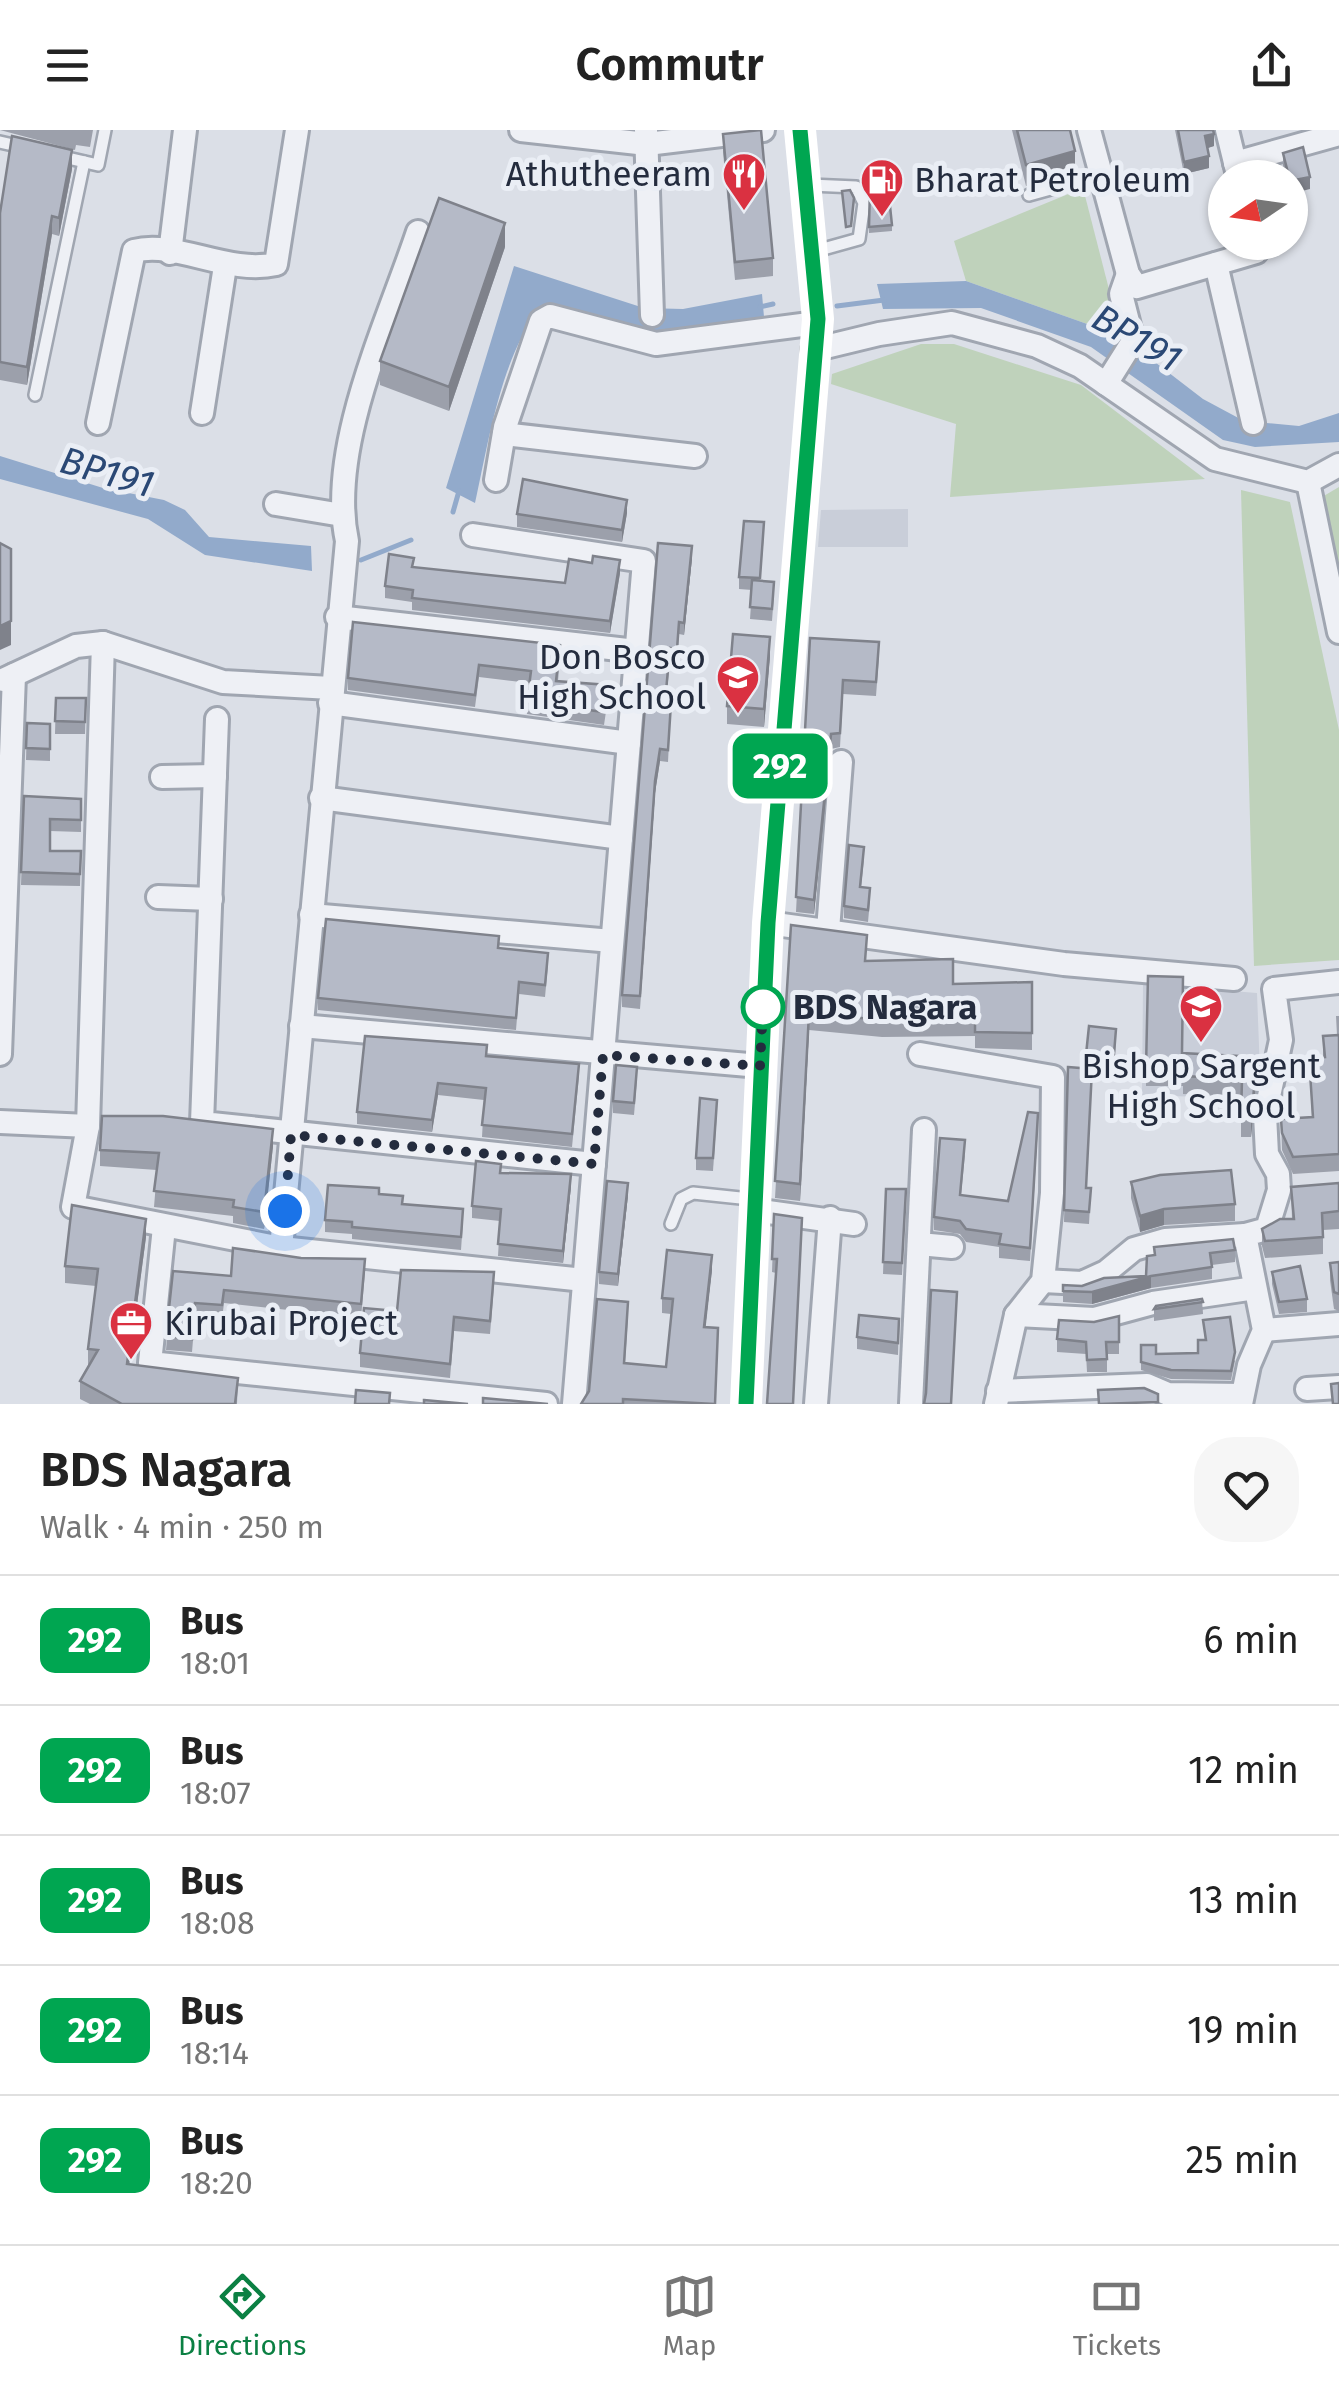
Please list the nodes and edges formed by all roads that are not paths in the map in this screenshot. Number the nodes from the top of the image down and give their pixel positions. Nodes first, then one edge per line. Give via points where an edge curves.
1 (105, 130) edge
2 (185, 130) edge
3 (297, 130) edge
4 (521, 130) edge
5 (762, 130) edge
6 (800, 130) edge
7 (1089, 130) edge
8 (1227, 130) edge
9 (1339, 134) edge
10 (646, 137) edge
11 (0, 142) edge
12 (34, 150) edge
13 (50, 154) edge
14 (1234, 160) edge
15 (1265, 160) edge
16 (84, 162) junction
17 (1101, 175) junction
18 (806, 185) junction
19 (1029, 195) dead end
20 (418, 232) dead end
21 (170, 252) junction
22 (812, 252) junction
23 (1229, 260) edge
24 (1216, 264) junction
25 (224, 266) junction
26 (1128, 274) junction
27 (652, 315) dead end
28 (815, 336) junction
29 (1108, 380) junction
30 (36, 396) dead end
31 (202, 413) dead end
32 (98, 422) dead end
33 (1253, 423) dead end
34 (504, 434) junction
35 (695, 456) dead end
36 (1339, 466) edge
37 (496, 480) dead end
38 (1308, 482) junction
39 (276, 504) dead end
40 (342, 515) junction
41 (473, 535) dead end
42 (337, 617) junction
43 (1339, 632) edge
44 (103, 643) junction
45 (636, 650) junction
46 (7, 679) edge
47 (330, 695) junction
48 (217, 718) dead end
49 (629, 743) junction
50 (842, 762) dead end
51 (162, 776) dead end
52 (215, 776) junction
53 (322, 798) junction
54 (621, 838) junction
55 (158, 897) dead end
56 (210, 899) junction
57 (311, 915) junction
58 (768, 923) junction
59 (828, 930) junction
60 (612, 941) junction
61 (1234, 979) dead end
62 (1339, 982) edge
63 (301, 1026) junction
64 (0, 1054) edge
65 (920, 1054) dead end
66 (603, 1055) junction
67 (760, 1066) junction
68 (0, 1122) edge
69 (88, 1126) junction
70 (924, 1130) dead end
71 (291, 1135) junction
72 (594, 1164) junction
73 (754, 1205) junction
74 (830, 1218) junction
75 (671, 1224) dead end
76 (854, 1224) dead end
77 (164, 1227) junction
78 (1245, 1235) junction
79 (919, 1244) junction
80 (952, 1247) dead end
81 (282, 1248) junction
82 (584, 1280) junction
83 (1044, 1281) junction
84 (1255, 1288) junction
85 (1016, 1315) junction
86 (1339, 1324) edge
87 (1264, 1330) junction
88 (1339, 1387) edge
89 (1307, 1389) dead end
90 (997, 1398) edge
91 (1242, 1400) edge
92 (546, 1404) edge
93 (574, 1404) edge
94 (746, 1404) edge
95 (816, 1404) edge
96 (911, 1404) edge

1 - 16 lane via 98,165
2 - 21 street
3 - 25 street via 279,260 273,266
4 - 10 street
5 - 10 street
6 - 18 main road
7 - 17 street
8 - 14 street
9 - 15 street
10 - 27 street
11 - 12 lane
13 - 16 lane
16 - 30 lane
17 - 19 lane
17 - 26 street
18 - 22 main road
18 - 22 lane via 856,187 864,203 858,240
20 - 40 street via 358,415
21 - 25 street
21 - 32 street via 140,249 130,258
22 - 28 main road
23 - 24 street
24 - 26 street via 1137,286
24 - 33 street
25 - 31 street
26 - 29 street via 1120,294 1133,341
28 - 29 street via 952,323 1037,346
28 - 34 street via 656,344 550,316 541,321
28 - 58 main road
29 - 38 street via 1215,459
34 - 35 street
34 - 37 street
36 - 38 street
38 - 43 street
39 - 40 street
40 - 42 street via 347,542
41 - 45 street via 644,561
42 - 45 street
42 - 47 street
44 - 46 street via 76,646
44 - 47 street via 223,682
44 - 69 street
45 - 49 street
46 - 64 street
47 - 49 street
47 - 53 street
48 - 52 street
49 - 54 street
50 - 59 street
51 - 52 street
52 - 56 street
53 - 54 street
53 - 57 street
54 - 60 street
55 - 56 street
56 - 71 street via 202,1123
57 - 60 street
57 - 63 street
58 - 59 street
58 - 67 main road
59 - 61 street via 1064,964
60 - 66 street
62 - 78 street via 1274,989 1281,1040 1265,1115 1267,1154 1289,1190 1267,1228
63 - 66 street
63 - 71 street
65 - 83 street via 1053,1077
66 - 67 street
66 - 72 street
67 - 73 main road
68 - 69 street
69 - 77 street via 73,1207
70 - 79 street
71 - 72 street
71 - 81 street
72 - 82 street
73 - 74 street
73 - 75 lane via 694,1194 682,1199
73 - 94 main road
74 - 76 street
74 - 95 street
77 - 81 street
77 - 92 street via 150,1363
78 - 83 street via 1165,1240 1134,1250 1082,1283
78 - 84 street
79 - 80 street
79 - 96 street
81 - 82 street
82 - 93 street
83 - 85 street
84 - 85 street via 1094,1319
84 - 87 street
85 - 90 street
86 - 87 street
87 - 91 street
88 - 89 street
90 - 91 street via 1146,1385 1168,1394

